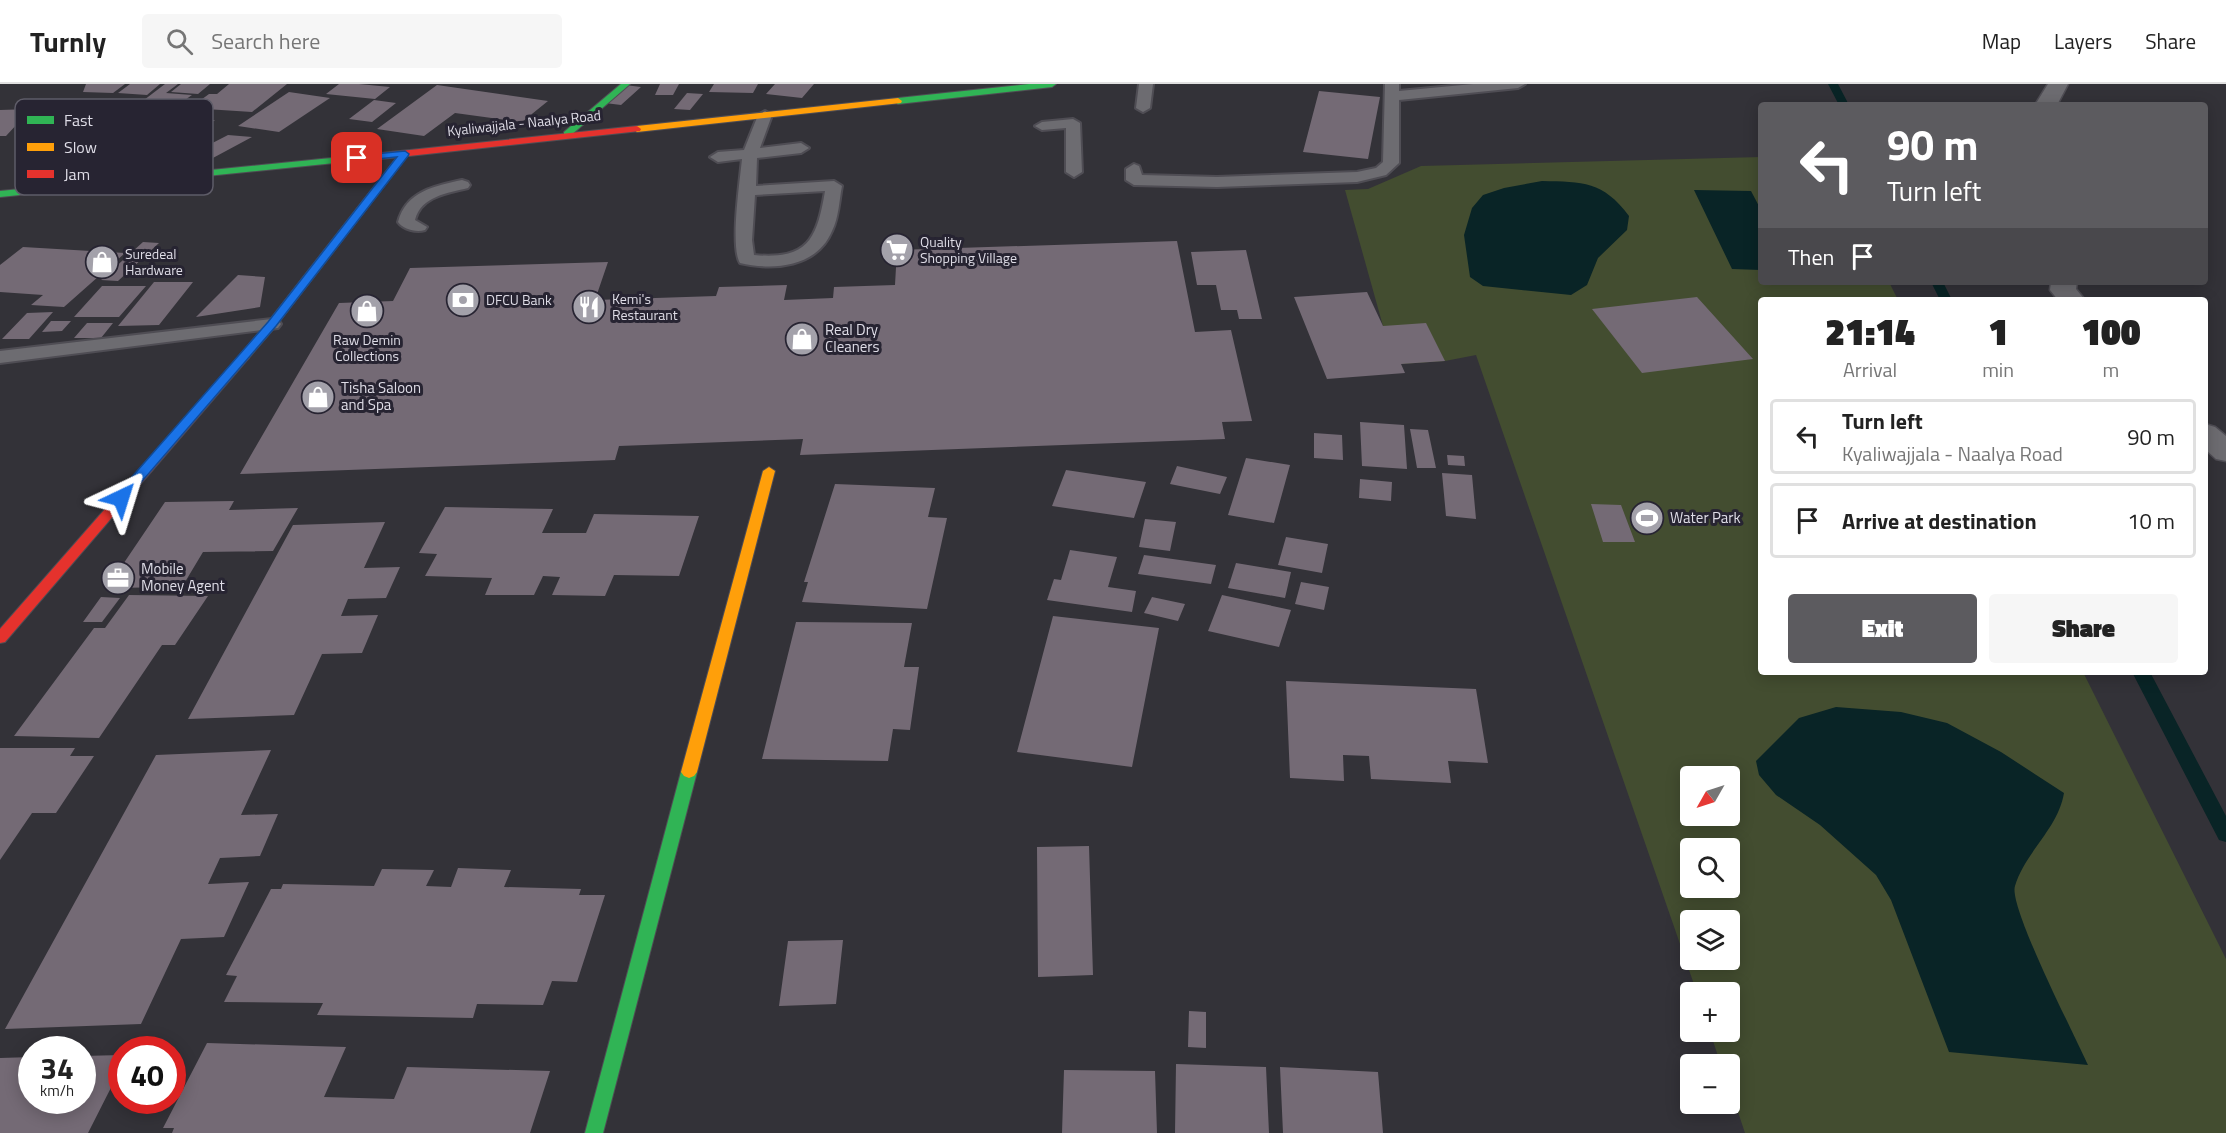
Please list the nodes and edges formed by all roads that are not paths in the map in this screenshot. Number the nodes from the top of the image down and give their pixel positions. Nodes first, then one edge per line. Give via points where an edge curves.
1 (626, 84) edge
2 (1052, 84) edge
3 (1146, 84) edge
4 (1518, 84) edge
5 (2058, 84) edge
6 (1392, 90) edge
7 (2048, 102) edge
8 (1143, 108) dead end
9 (765, 115) junction
10 (1042, 126) dead end
11 (567, 134) junction
12 (801, 148) dead end
13 (405, 154) junction
14 (750, 154) junction
15 (718, 157) dead end
16 (1134, 169) dead end
17 (1074, 172) dead end
18 (213, 173) edge
19 (462, 185) dead end
20 (748, 191) junction
21 (15, 193) edge
22 (0, 194) edge
23 (419, 227) dead end
24 (272, 324) junction
25 (0, 357) edge
26 (2208, 436) edge
27 (2226, 452) edge
28 (770, 471) dead end
29 (0, 638) edge
30 (594, 1133) edge

1 - 11 street
2 - 9 street, Kyaliwajjala - Naalya Road
3 - 8 lane
4 - 6 lane
5 - 7 street
6 - 16 lane via 1391,163 1381,172 1357,177 1176,182 1134,180
9 - 11 street, Kyaliwajjala - Naalya Road
9 - 14 lane
10 - 17 lane via 1073,123
11 - 13 street, Kyaliwajjala - Naalya Road
12 - 14 lane
13 - 18 street, Kyaliwajjala - Naalya Road
13 - 24 street
14 - 15 lane
14 - 20 lane
19 - 23 lane via 416,201 407,212 406,222
20 - 20 lane via 834,186 824,233 814,249 770,262 746,259
21 - 22 street, Kyaliwajjala - Naalya Road
24 - 25 lane
24 - 29 street
26 - 27 street
28 - 30 street

